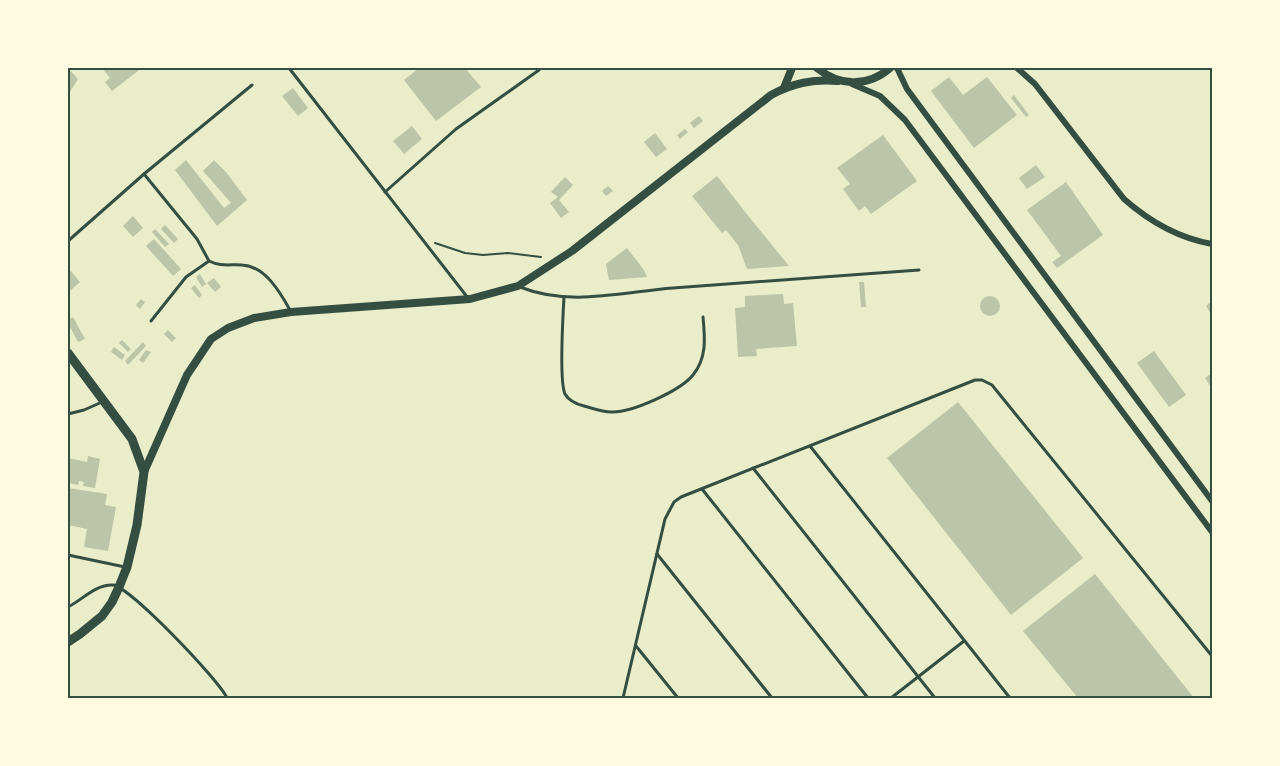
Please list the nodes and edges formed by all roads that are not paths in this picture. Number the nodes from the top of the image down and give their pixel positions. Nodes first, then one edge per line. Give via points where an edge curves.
1 (289, 68) edge
2 (792, 68) edge
3 (817, 68) edge
4 (890, 68) edge
5 (897, 68) edge
6 (1017, 68) edge
7 (539, 70) dead end
8 (838, 81) junction
9 (852, 84) junction
10 (252, 85) dead end
11 (784, 88) junction
12 (144, 174) junction
13 (385, 192) junction
14 (68, 241) edge
15 (1212, 244) edge
16 (209, 261) junction
17 (919, 270) dead end
18 (518, 286) junction
19 (564, 297) junction
20 (470, 299) junction
21 (291, 312) junction
22 (703, 317) dead end
23 (151, 321) dead end
24 (68, 353) edge
25 (104, 401) junction
26 (68, 414) edge
27 (810, 446) junction
28 (753, 468) junction
29 (144, 472) junction
30 (702, 489) junction
31 (1212, 501) edge
32 (1212, 532) edge
33 (657, 554) junction
34 (68, 555) edge
35 (127, 567) junction
36 (119, 587) junction
37 (68, 607) edge
38 (964, 641) junction
39 (68, 642) edge
40 (635, 645) junction
41 (1212, 656) edge
42 (918, 677) junction
43 (227, 699) edge
44 (622, 699) edge
45 (678, 699) edge
46 (772, 699) edge
47 (868, 699) edge
48 (891, 699) edge
49 (935, 699) edge
50 (1010, 699) edge

1 - 13 lane
2 - 11 street
3 - 8 street
4 - 9 street via 867,81
5 - 31 street via 906,89
6 - 15 street via 1035,84 1124,199 1160,226
7 - 13 lane via 456,129
8 - 9 street
8 - 11 street via 810,81
9 - 32 street via 880,96 905,120
10 - 12 lane
11 - 18 street via 572,251
12 - 14 lane
12 - 16 lane via 197,239
13 - 20 lane
16 - 21 lane via 256,269 279,291
16 - 23 lane via 186,277
17 - 19 lane
18 - 19 lane via 539,295
18 - 20 street
19 - 22 lane via 564,392 577,404 610,412 625,411 676,389 693,375 704,353
20 - 21 street
21 - 29 street via 254,318 211,339 187,375
24 - 25 main road
25 - 26 lane
25 - 29 main road via 132,439
27 - 28 lane
27 - 38 lane
27 - 41 lane via 975,380 988,382
28 - 30 lane
28 - 42 lane
29 - 35 main road
30 - 33 lane via 674,502 665,519
30 - 47 lane
33 - 40 lane
33 - 46 lane
34 - 35 lane
35 - 36 main road
36 - 37 lane via 99,587
36 - 39 main road via 102,616
36 - 43 lane via 158,621 216,682
38 - 42 lane
38 - 50 lane
40 - 44 lane
40 - 45 lane
42 - 48 lane
42 - 49 lane

